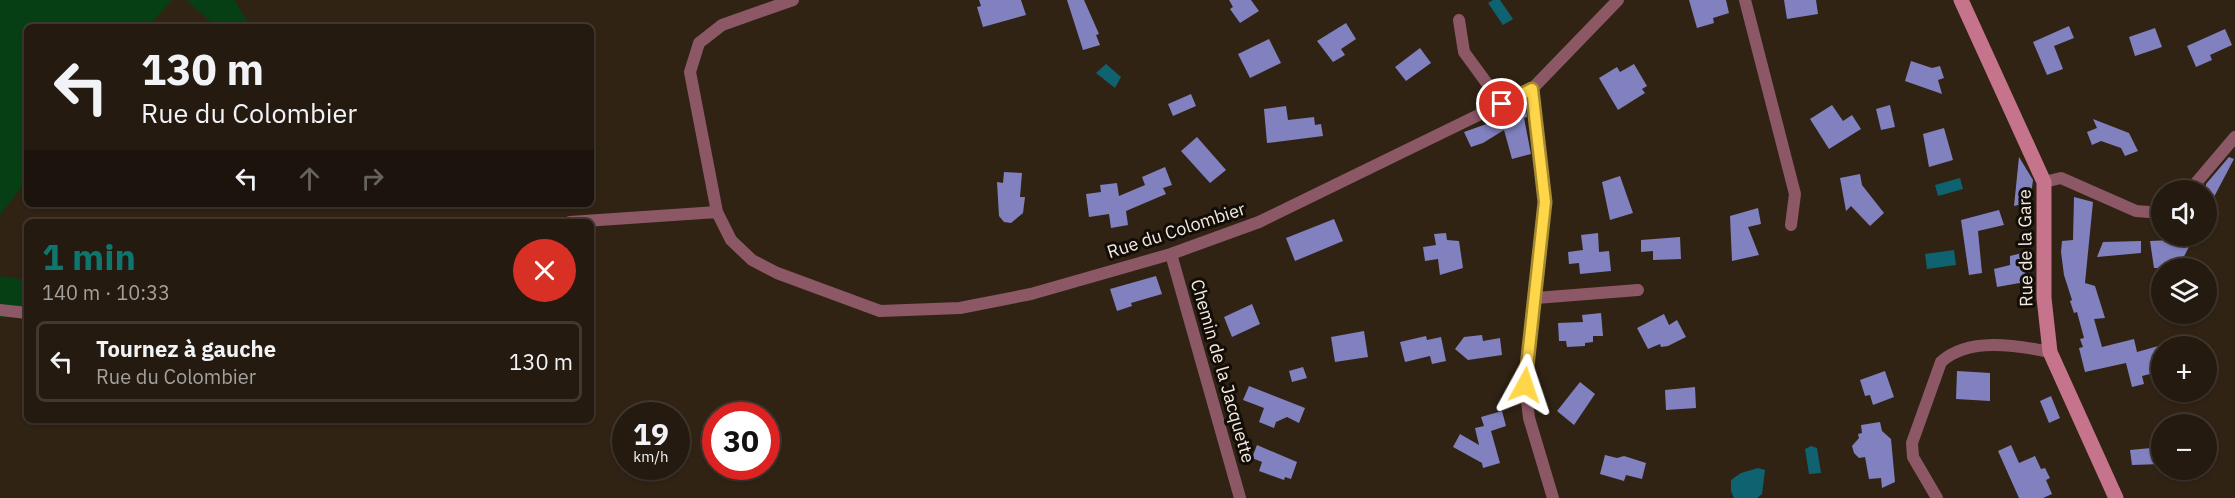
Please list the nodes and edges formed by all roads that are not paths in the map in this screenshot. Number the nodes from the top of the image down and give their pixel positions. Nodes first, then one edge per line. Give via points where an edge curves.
1 (793, 0) edge
2 (1618, 0) edge
3 (1745, 0) edge
4 (1961, 0) edge
5 (765, 4) edge
6 (1459, 20) dead end
7 (1532, 89) junction
8 (1502, 104) junction
9 (2235, 137) edge
10 (2198, 180) edge
11 (2044, 182) junction
12 (717, 212) junction
13 (2151, 212) edge
14 (594, 220) edge
15 (1791, 225) dead end
16 (1171, 254) junction
17 (1638, 290) dead end
18 (1536, 298) junction
19 (0, 310) edge
20 (24, 313) edge
21 (2050, 352) junction
22 (1240, 498) edge
23 (1553, 498) edge
24 (1937, 498) edge
25 (2116, 498) edge

1 - 5 street, Rue du Colombier
2 - 7 street, Rue du Colombier
3 - 15 street via 1795,194
4 - 11 street, Rue de la Gare
5 - 12 street, Rue du Colombier via 722,25 699,43 690,72
6 - 8 street via 1464,52
7 - 8 street, Rue du Colombier
7 - 18 street via 1545,202
8 - 16 street, Rue du Colombier via 1259,222
9 - 10 street
11 - 13 street via 2061,178 2136,211
11 - 21 street, Rue de la Gare via 2044,298
12 - 14 street
12 - 16 street, Rue du Colombier via 731,240 752,260 880,311 960,308 1031,294
16 - 22 street, Chemin de la Jacquette
17 - 18 street
18 - 23 street via 1525,385 1529,418
19 - 20 street
21 - 24 street via 2005,343 1951,353 1941,362 1912,443 1912,457
21 - 25 street, Rue de la Gare

